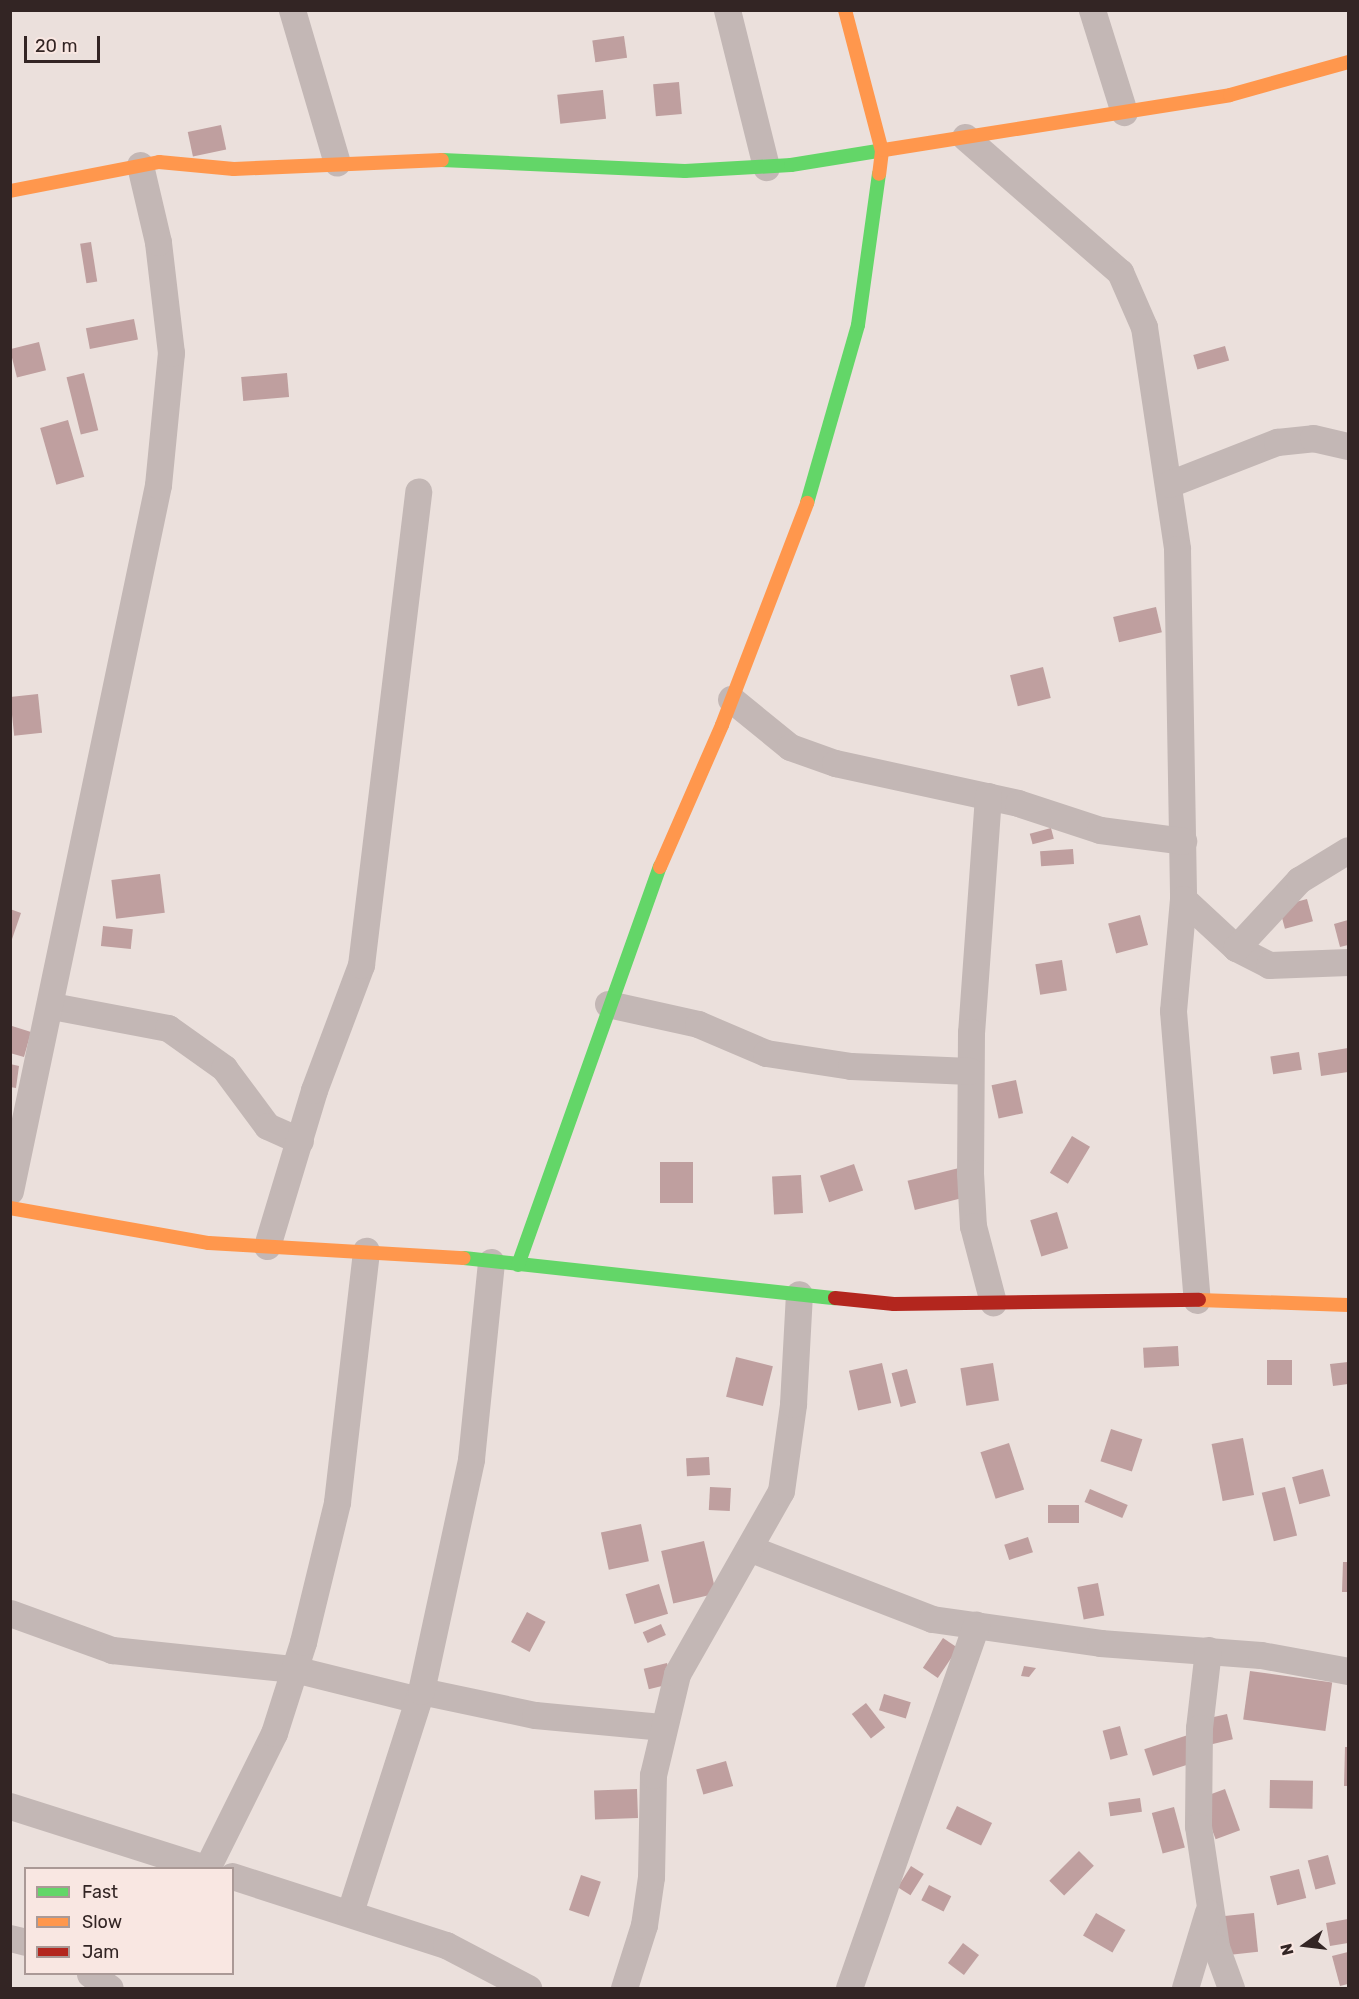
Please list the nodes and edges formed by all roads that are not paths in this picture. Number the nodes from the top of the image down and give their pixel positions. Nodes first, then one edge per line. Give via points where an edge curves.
1 (292, 10) edge
2 (726, 10) edge
3 (845, 10) edge
4 (1092, 10) edge
5 (1348, 62) edge
6 (1124, 112) junction
7 (965, 137) junction
8 (882, 151) junction
9 (337, 163) junction
10 (140, 165) junction
11 (766, 167) junction
12 (10, 191) edge
13 (1348, 446) edge
14 (1169, 484) junction
15 (418, 490) dead end
16 (731, 699) junction
17 (988, 796) junction
18 (1183, 841) junction
19 (1348, 850) edge
20 (1183, 899) junction
21 (1236, 948) junction
22 (1348, 962) edge
23 (608, 1004) junction
24 (52, 1006) junction
25 (970, 1071) junction
26 (300, 1141) junction
27 (10, 1191) edge
28 (10, 1208) edge
29 (267, 1246) junction
30 (366, 1251) junction
31 (491, 1262) junction
32 (518, 1265) junction
33 (799, 1294) junction
34 (1197, 1300) junction
35 (993, 1302) junction
36 (1348, 1305) edge
37 (751, 1549) junction
38 (10, 1613) edge
39 (976, 1625) junction
40 (1208, 1650) junction
41 (294, 1669) junction
42 (1348, 1671) edge
43 (420, 1695) junction
44 (663, 1727) junction
45 (10, 1806) edge
46 (201, 1867) edge
47 (208, 1867) edge
48 (234, 1877) edge
49 (1210, 1908) junction
50 (350, 1912) junction
51 (91, 1975) edge
52 (110, 1989) edge
53 (528, 1989) edge
54 (624, 1989) edge
55 (849, 1989) edge
56 (1185, 1989) edge
57 (1231, 1989) edge

1 - 9 street
2 - 11 street
3 - 8 street
4 - 6 street
5 - 6 street via 1230,94
6 - 7 street
7 - 8 street
7 - 14 street via 1120,272 1144,327
8 - 11 street
8 - 16 street via 858,325 810,496
9 - 10 street via 234,169
9 - 11 street via 458,160 685,171
10 - 12 street
10 - 24 street via 158,242 171,353 158,485
13 - 14 street via 1312,438 1277,442
14 - 18 street via 1177,549
15 - 26 street via 361,965
16 - 17 street via 790,747 897,780
16 - 23 street via 649,891
17 - 18 street via 1100,830
17 - 25 street
18 - 20 street
19 - 21 street via 1299,880
20 - 21 street
20 - 34 street via 1173,1011
21 - 22 street via 1269,965
23 - 25 street via 698,1024 766,1053 851,1066
23 - 32 street
24 - 26 street via 168,1028 224,1068 267,1126
24 - 27 street
25 - 35 street via 973,1226
26 - 29 street
28 - 29 street via 102,1227
29 - 30 street
30 - 31 street
30 - 41 street via 337,1502
31 - 32 street
31 - 43 street via 471,1459
32 - 33 street
33 - 35 street via 894,1304
33 - 37 street via 793,1404 781,1491
34 - 35 street
34 - 36 street
37 - 39 street via 932,1619
37 - 44 street via 677,1674
38 - 41 street via 112,1650
39 - 40 street via 1100,1643
39 - 55 street
40 - 42 street
40 - 49 street via 1199,1717 1198,1826
41 - 43 street
41 - 47 street via 274,1733
43 - 44 street via 535,1715
43 - 50 street
44 - 54 street via 653,1775 651,1877 644,1925
45 - 46 street
48 - 50 street
49 - 56 street
49 - 57 street
50 - 53 street via 446,1945
51 - 52 street

